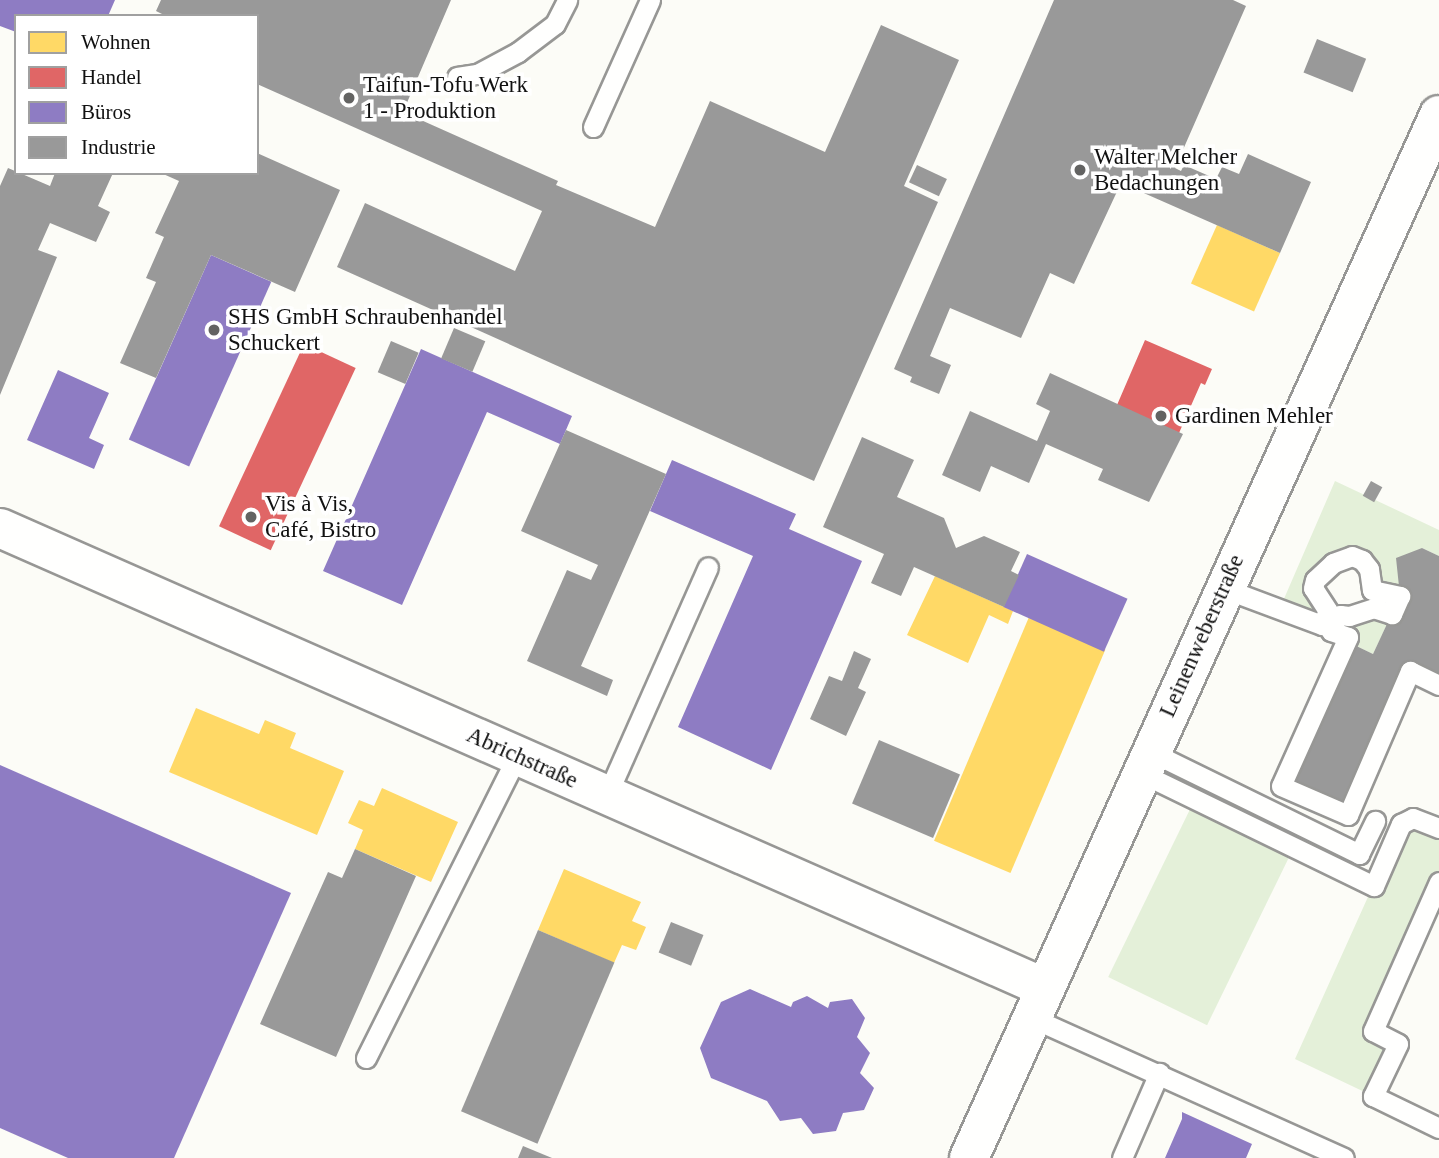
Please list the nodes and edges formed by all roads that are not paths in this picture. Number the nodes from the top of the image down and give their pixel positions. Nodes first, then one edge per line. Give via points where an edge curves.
1 (567, 0) edge
2 (650, 0) edge
3 (457, 77) dead end
4 (1439, 114) edge
5 (593, 128) dead end
6 (0, 528) edge
7 (708, 567) dead end
8 (1224, 586) junction
9 (1439, 685) edge
10 (517, 756) junction
11 (1146, 762) junction
12 (607, 795) junction
13 (1375, 821) dead end
14 (1439, 828) edge
15 (1359, 854) junction
16 (1350, 874) junction
17 (1439, 882) edge
18 (1037, 1002) junction
19 (366, 1058) dead end
20 (1159, 1073) junction
21 (1439, 1128) edge
22 (969, 1158) edge
23 (1122, 1158) edge
24 (1344, 1158) edge

1 - 3 lane via 555,24 518,52 477,74
2 - 5 lane
4 - 8 street, Leinenweberstraße
6 - 10 street, Abrichstraße
7 - 12 lane
8 - 9 lane via 1322,625 1328,611 1313,588 1315,580 1333,563 1352,556 1369,569 1372,590 1400,596 1392,614 1374,608 1340,615 1331,625 1331,631 1348,638 1282,786 1348,815 1410,671
8 - 11 street, Leinenweberstraße
10 - 12 street, Abrichstraße
10 - 19 lane
11 - 15 lane
11 - 16 lane
11 - 18 street, Leinenweberstraße
12 - 18 street, Abrichstraße
13 - 15 lane
14 - 16 lane via 1409,819 1399,828 1374,886
15 - 16 lane
17 - 21 lane via 1373,1031 1398,1044 1373,1096
18 - 20 lane
18 - 22 street, Leinenweberstraße
20 - 23 lane
20 - 24 lane

